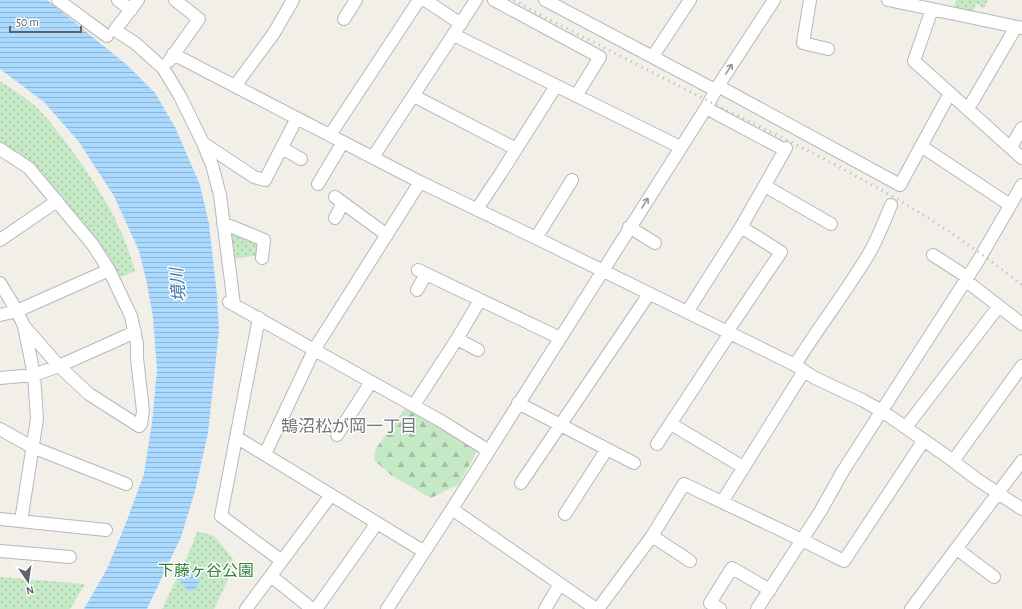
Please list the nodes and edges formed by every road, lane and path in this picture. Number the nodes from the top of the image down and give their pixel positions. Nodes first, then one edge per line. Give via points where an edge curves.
1 (58, 0) edge
2 (118, 0) edge
3 (138, 0) edge
4 (175, 0) edge
5 (293, 0) edge
6 (356, 0) edge
7 (419, 0) edge
8 (425, 0) edge
9 (476, 0) edge
10 (494, 0) edge
11 (546, 0) edge
12 (690, 0) edge
13 (774, 0) edge
14 (810, 0) edge
15 (888, 0) edge
16 (932, 9) junction
17 (131, 10) junction
18 (344, 19) dead end
19 (461, 24) junction
20 (1019, 27) edge
21 (454, 35) junction
22 (107, 36) dead end
23 (828, 49) dead end
24 (173, 54) junction
25 (653, 56) junction
26 (163, 68) junction
27 (235, 86) junction
28 (556, 86) junction
29 (717, 88) junction
30 (950, 93) junction
31 (414, 96) junction
32 (576, 96) junction
33 (706, 108) junction
34 (968, 108) junction
35 (297, 118) junction
36 (1022, 128) edge
37 (330, 135) junction
38 (343, 142) junction
39 (203, 143) junction
40 (921, 146) junction
41 (1011, 147) junction
42 (282, 148) junction
43 (680, 148) junction
44 (0, 149) edge
45 (516, 149) junction
46 (373, 157) junction
47 (1022, 158) edge
48 (301, 159) dead end
49 (572, 180) dead end
50 (420, 182) junction
51 (318, 184) dead end
52 (1022, 185) edge
53 (765, 186) junction
54 (57, 201) junction
55 (891, 205) dead end
56 (1010, 205) junction
57 (477, 209) junction
58 (335, 218) dead end
59 (223, 223) junction
60 (831, 224) dead end
61 (629, 227) junction
62 (741, 227) junction
63 (387, 236) junction
64 (536, 238) junction
65 (0, 240) edge
66 (655, 243) dead end
67 (933, 255) dead end
68 (262, 258) dead end
69 (109, 270) junction
70 (602, 271) junction
71 (966, 278) junction
72 (0, 283) edge
73 (417, 290) dead end
74 (649, 294) junction
75 (480, 300) junction
76 (999, 306) junction
77 (18, 311) junction
78 (687, 312) junction
79 (0, 315) edge
80 (259, 318) junction
81 (1022, 324) edge
82 (24, 326) junction
83 (135, 332) junction
84 (729, 333) junction
85 (560, 338) junction
86 (457, 339) junction
87 (314, 350) junction
88 (478, 350) dead end
89 (60, 366) junction
90 (1022, 366) edge
91 (799, 368) junction
92 (34, 375) junction
93 (0, 378) edge
94 (371, 382) junction
95 (518, 403) junction
96 (414, 405) junction
97 (882, 411) junction
98 (671, 424) junction
99 (560, 425) junction
100 (906, 428) junction
101 (0, 429) edge
102 (337, 435) dead end
103 (236, 437) junction
104 (924, 440) junction
105 (657, 444) dead end
106 (32, 447) junction
107 (607, 449) junction
108 (489, 451) junction
109 (265, 454) junction
110 (953, 460) junction
111 (1022, 461) edge
112 (634, 463) dead end
113 (743, 467) junction
114 (522, 483) dead end
115 (126, 484) dead end
116 (998, 493) junction
117 (331, 495) junction
118 (722, 502) junction
119 (452, 509) junction
120 (1022, 509) edge
121 (565, 514) dead end
122 (0, 519) edge
123 (21, 521) junction
124 (377, 522) junction
125 (106, 530) dead end
126 (652, 536) junction
127 (802, 540) junction
128 (956, 549) junction
129 (0, 551) edge
130 (423, 551) junction
131 (70, 557) dead end
132 (282, 560) junction
133 (690, 561) dead end
134 (271, 576) junction
135 (994, 577) dead end
136 (560, 584) junction
137 (770, 590) junction
138 (582, 605) edge
139 (246, 609) edge
140 (312, 609) edge
141 (316, 609) edge
142 (387, 609) edge
143 (545, 609) edge
144 (597, 609) edge
145 (720, 609) edge
146 (757, 609) edge
147 (911, 609) edge

1 - 22 street
2 - 17 street
3 - 17 street
4 - 24 street via 199,19
5 - 27 street via 274,33
6 - 18 street
7 - 37 street
8 - 19 street
9 - 19 street
10 - 32 street via 600,57
11 - 25 street
12 - 25 street
29 -> 13 street
14 - 23 street via 803,43
15 - 16 street
16 - 20 street
16 - 30 street via 914,61
17 - 26 street via 115,30
19 - 21 street
20 - 34 street
21 - 28 street
21 - 31 street
24 - 26 street
24 - 27 street
25 - 29 street via 699,82
26 - 39 street
27 - 35 street
28 - 32 street
28 - 45 street
29 - 33 street
29 - 40 street via 900,185
30 - 34 street
30 - 40 street
31 - 45 street
31 - 46 street
32 - 43 street
33 - 43 street
33 - 53 street via 786,149
34 - 41 street
35 - 37 street
35 - 42 street
36 - 41 street
37 - 38 street
38 - 46 street
38 - 51 street
39 - 42 street via 254,177 265,180
39 - 59 street via 220,195
40 - 56 street
41 - 47 street
42 - 48 street
61 -> 43 street
44 - 54 street via 29,168
45 - 57 street
46 - 50 street
49 - 64 street
50 - 57 street
50 - 63 street
52 - 56 street
53 - 60 street
53 - 62 street
54 - 65 street
54 - 69 street
55 - 91 street via 870,251
56 - 71 street
57 - 64 street
58 - 63 street via 339,200
59 - 68 street via 264,240
59 - 80 street via 231,303
61 - 66 street
61 - 70 street
62 - 78 street
62 - 84 street via 781,252
63 - 87 street
64 - 70 street
67 - 71 street
69 - 77 street
69 - 83 street via 131,316
70 - 74 street
70 - 85 street
71 - 76 street
71 - 97 street
72 - 77 street
73 - 75 street via 422,272
74 - 78 street
74 - 99 street
75 - 85 street
75 - 86 street
76 - 81 street
76 - 100 street
77 - 79 street
77 - 82 street
78 - 84 street
80 - 87 street
80 - 103 street
82 - 89 street
82 - 92 street
83 - 89 street
83 - 89 street via 143,411 139,426 89,394
84 - 91 street
84 - 98 street
85 - 95 street
86 - 88 street
86 - 96 street
87 - 94 street
87 - 109 street
89 - 92 street
90 - 110 street
91 - 97 street
91 - 113 street
92 - 93 street
92 - 106 street via 37,419
94 - 96 street
94 - 102 street
95 - 99 street
95 - 108 street
96 - 108 street
97 - 100 street
97 - 127 street
98 - 105 street
98 - 113 street
99 - 107 street
99 - 114 street
100 - 104 street
101 - 106 street
103 - 109 street
103 - 132 street via 221,516
104 - 110 street
104 - 127 street via 844,561
106 - 115 street
106 - 123 street
107 - 112 street
107 - 121 street
108 - 119 street
109 - 117 street
110 - 116 street
111 - 116 street
113 - 118 street
116 - 120 street
116 - 128 street
117 - 124 street
117 - 132 street
118 - 126 street via 684,484
118 - 127 street
119 - 130 street
119 - 136 street
122 - 123 street
123 - 125 street
124 - 130 street
124 - 141 street
126 - 133 street
126 - 144 street
127 - 137 street
128 - 135 street
128 - 147 street
129 - 131 street
130 - 142 street
132 - 134 street
134 - 139 street
134 - 140 street
136 - 138 street
136 - 143 street
137 - 145 street via 732,568 710,603
137 - 146 street
138 - 144 street

